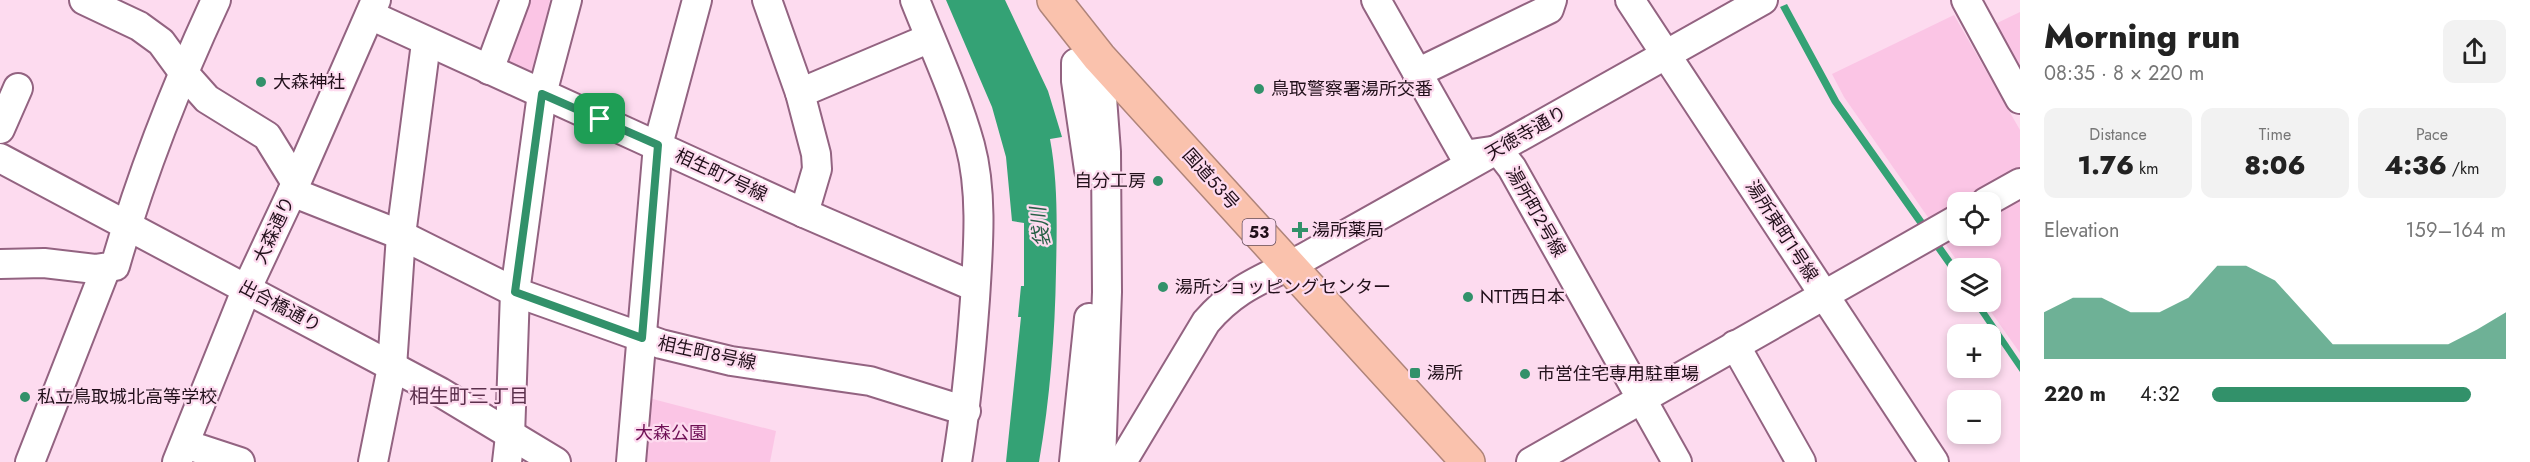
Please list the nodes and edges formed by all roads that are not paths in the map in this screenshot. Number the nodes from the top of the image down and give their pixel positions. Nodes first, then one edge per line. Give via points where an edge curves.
1 (84, 0) edge
2 (216, 0) edge
3 (515, 0) edge
4 (567, 0) edge
5 (697, 0) edge
6 (767, 0) edge
7 (915, 0) edge
8 (1054, 0) edge
9 (1376, 0) edge
10 (1552, 0) edge
11 (1630, 0) edge
12 (1763, 0) edge
13 (1966, 0) edge
14 (373, 8) edge
15 (930, 38) junction
16 (426, 43) junction
17 (1665, 54) junction
18 (1088, 60) junction
19 (489, 70) junction
20 (183, 72) junction
21 (1417, 74) junction
22 (18, 88) dead end
23 (800, 93) junction
24 (542, 94) junction
25 (2020, 99) edge
26 (0, 129) edge
27 (658, 145) junction
28 (1498, 150) junction
29 (0, 158) edge
30 (2020, 183) edge
31 (294, 188) junction
32 (2001, 194) edge
33 (804, 213) junction
34 (1947, 225) edge
35 (126, 226) junction
36 (401, 235) junction
37 (0, 264) edge
38 (1289, 266) junction
39 (106, 268) junction
40 (975, 287) junction
41 (247, 288) junction
42 (515, 292) junction
43 (1824, 295) junction
44 (642, 338) junction
45 (1735, 345) junction
46 (392, 367) junction
47 (1642, 398) junction
48 (966, 411) junction
49 (509, 449) edge
50 (181, 453) edge
51 (30, 462) edge
52 (240, 462) edge
53 (373, 462) edge
54 (556, 462) edge
55 (631, 462) edge
56 (957, 462) edge
57 (1074, 462) edge
58 (1101, 462) edge
59 (1122, 462) edge
60 (1468, 462) edge
61 (1531, 462) edge
62 (1677, 462) edge
63 (1801, 462) edge
64 (1934, 462) edge

1 - 20 street via 139,26 161,42
2 - 20 street
3 - 19 street
4 - 24 street
5 - 27 street
6 - 23 street
7 - 15 street
8 - 18 highway, 国道53号 / 53
9 - 21 street, 湯所町2号線
10 - 21 street via 1550,9
11 - 17 street, 湯所東町1号線
12 - 17 street, 天徳寺通り
13 - 25 street
14 - 16 street, 相生町7号線
14 - 31 street, 大森通り
15 - 23 street
15 - 40 street via 970,147 976,190
16 - 19 street, 相生町7号線
16 - 36 street
17 - 28 street, 天徳寺通り
17 - 43 street, 湯所東町1号線
18 - 38 highway, 国道53号 / 53
18 - 57 street via 1076,75 1090,174 1090,227 1088,329
18 - 58 street via 1106,152 1107,292
19 - 24 street, 相生町7号線
20 - 31 street via 207,99 267,136
20 - 35 street
21 - 28 street, 湯所町2号線 via 1464,155
22 - 26 street
23 - 33 street via 817,164
24 - 27 street, 相生町7号線
24 - 42 street
27 - 33 street, 相生町7号線
27 - 44 street
28 - 38 street, 天徳寺通り
28 - 47 street, 湯所町2号線 via 1512,168
29 - 35 street, 出合橋通り
30 - 32 street
31 - 36 street, 相生町8号線
31 - 41 street, 大森通り
33 - 40 street, 相生町7号線
34 - 43 street
35 - 39 street via 115,266
35 - 41 street, 出合橋通り
36 - 42 street, 相生町8号線
36 - 46 street
37 - 39 street
38 - 59 street, 天徳寺通り via 1246,286 1223,302 1206,322
38 - 60 highway, 国道53号 / 53
39 - 51 street
40 - 48 street
41 - 46 street, 出合橋通り
41 - 50 street, 大森通り
42 - 44 street, 相生町8号線
42 - 49 street
43 - 45 street
43 - 64 street, 湯所東町1号線
44 - 48 street, 相生町8号線 via 731,361 870,381
44 - 55 street
45 - 47 street
45 - 63 street
46 - 49 street, 出合橋通り via 440,392
46 - 53 street
47 - 61 street
47 - 62 street, 湯所町2号線
48 - 56 street
49 - 54 street, 出合橋通り
50 - 52 street

